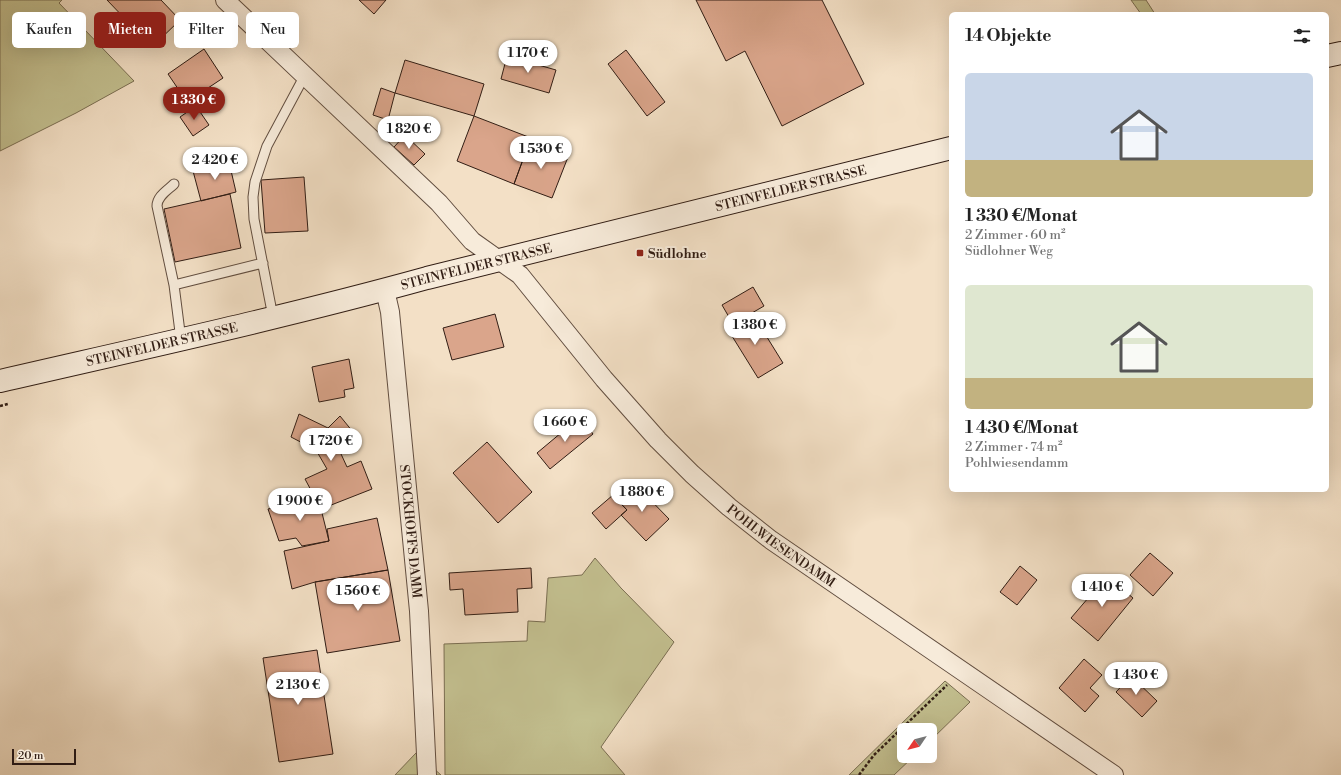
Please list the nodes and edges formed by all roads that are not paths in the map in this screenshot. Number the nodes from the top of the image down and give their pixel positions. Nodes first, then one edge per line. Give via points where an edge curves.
1 (225, 0) edge
2 (1341, 53) edge
3 (1329, 56) edge
4 (305, 75) junction
5 (949, 148) edge
6 (174, 184) dead end
7 (499, 260) junction
8 (263, 264) junction
9 (174, 285) junction
10 (385, 290) junction
11 (273, 317) junction
12 (180, 340) junction
13 (0, 381) edge
14 (427, 775) edge
15 (1114, 775) edge

1 - 4 street, POHLWIESENDAMM
2 - 3 main road
4 - 7 street, POHLWIESENDAMM via 439,203 472,241
4 - 8 lane via 266,146 255,182 254,219
5 - 7 main road, STEINFELDER STRASSE
6 - 9 lane via 160,196 157,206
7 - 10 main road, STEINFELDER STRASSE
7 - 15 street, POHLWIESENDAMM via 520,275 658,440 728,507 771,540
8 - 9 lane
8 - 11 lane
9 - 12 lane
10 - 11 main road, STEINFELDER STRASSE
10 - 14 street, STOCKHOFFS DAMM via 390,312 419,610
11 - 12 main road, STEINFELDER STRASSE
12 - 13 main road, STEINFELDER STRASSE

